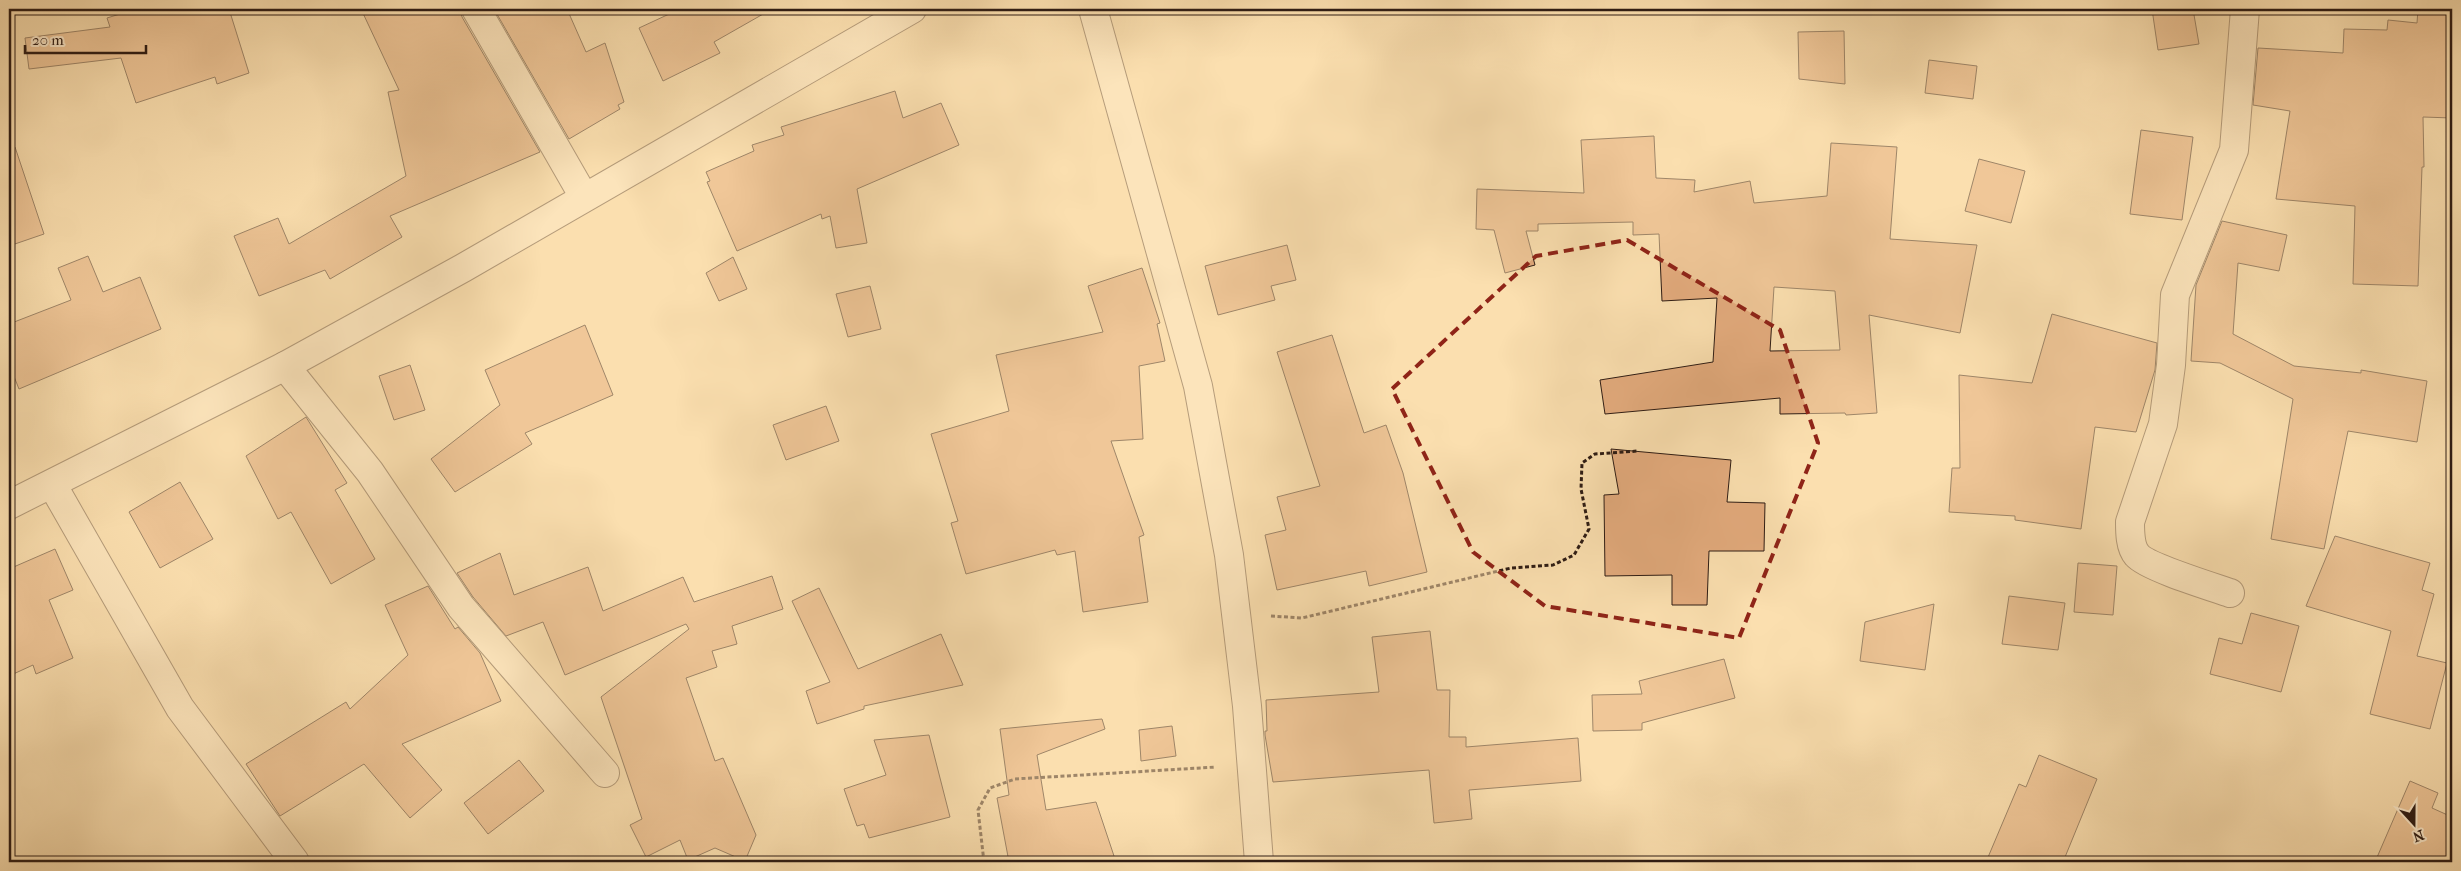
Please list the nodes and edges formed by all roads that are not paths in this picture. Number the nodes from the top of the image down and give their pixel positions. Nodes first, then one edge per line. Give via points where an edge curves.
1 (476, 9) edge
2 (912, 9) edge
3 (1092, 9) edge
4 (2245, 9) edge
5 (584, 197) junction
6 (285, 366) junction
7 (52, 484) junction
8 (9, 505) edge
9 (2230, 593) dead end
10 (605, 774) dead end
11 (295, 862) edge
12 (1259, 862) edge

1 - 5 street
2 - 5 street
3 - 12 street via 1198,386 1229,555 1252,764
4 - 9 street via 2234,150 2175,295 2171,365 2163,424 2130,522 2130,536 2137,556 2158,568
5 - 6 street
6 - 7 street
6 - 10 street via 370,472 461,607
7 - 8 street
7 - 11 street via 180,708

